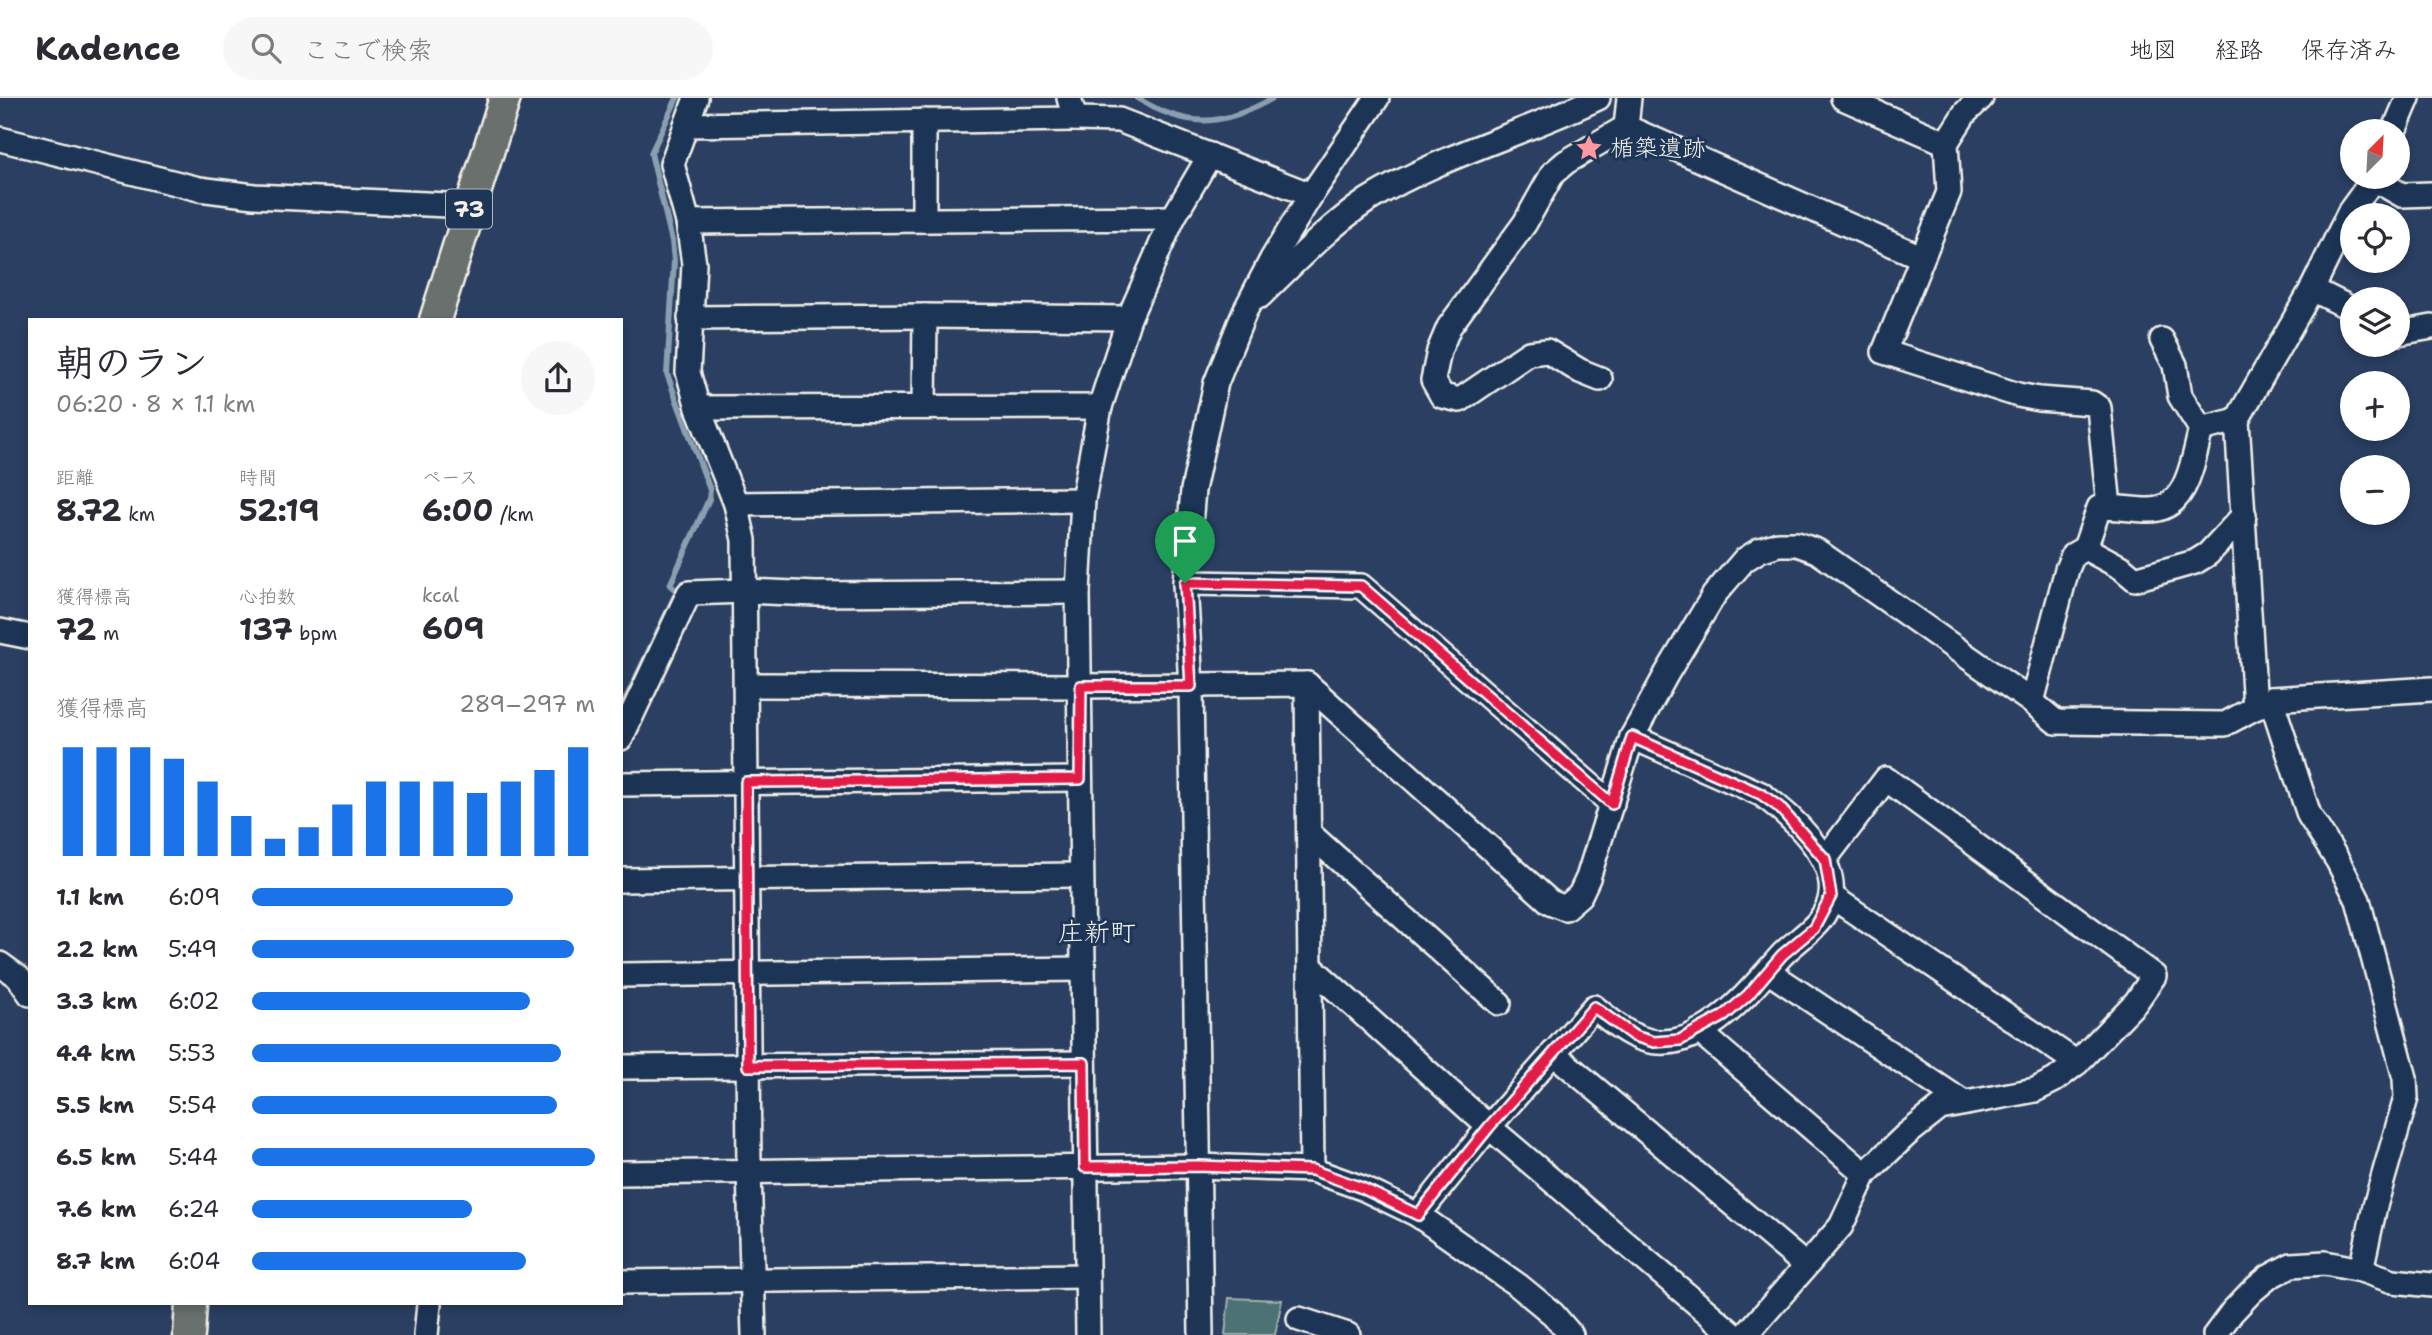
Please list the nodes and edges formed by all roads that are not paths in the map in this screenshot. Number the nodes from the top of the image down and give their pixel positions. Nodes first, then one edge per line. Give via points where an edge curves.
1 (505, 98) edge
2 (696, 98) edge
3 (1377, 98) edge
4 (1598, 98) edge
5 (1629, 98) edge
6 (1843, 98) edge
7 (1981, 98) edge
8 (2408, 98) edge
9 (1072, 109) edge
10 (2399, 119) edge
11 (924, 121) junction
12 (686, 125) junction
13 (1626, 127) junction
14 (0, 139) edge
15 (1946, 143) junction
16 (1210, 155) junction
17 (2367, 189) edge
18 (2392, 189) edge
19 (2432, 194) edge
20 (1311, 195) junction
21 (469, 206) junction
22 (1173, 218) junction
23 (924, 220) junction
24 (688, 222) junction
25 (1921, 257) junction
26 (2312, 289) junction
27 (2340, 303) edge
28 (1245, 311) junction
29 (925, 316) junction
30 (436, 318) edge
31 (690, 318) junction
32 (1129, 318) junction
33 (2432, 327) edge
34 (2410, 331) edge
35 (2162, 340) dead end
36 (1600, 379) dead end
37 (924, 407) junction
38 (1100, 407) junction
39 (698, 408) junction
40 (2237, 419) junction
41 (2201, 429) junction
42 (1083, 500) junction
43 (736, 504) junction
44 (2109, 507) junction
45 (2244, 515) junction
46 (2085, 548) junction
47 (1185, 583) junction
48 (745, 591) junction
49 (1078, 592) junction
50 (0, 631) edge
51 (28, 637) edge
52 (1307, 684) junction
53 (746, 685) junction
54 (1081, 686) junction
55 (1191, 686) junction
56 (2432, 689) edge
57 (2032, 702) junction
58 (2263, 704) junction
59 (623, 734) edge
60 (1632, 737) junction
61 (1080, 779) junction
62 (746, 782) junction
63 (623, 784) edge
64 (1612, 804) junction
65 (1310, 834) junction
66 (1825, 859) junction
67 (1081, 875) junction
68 (623, 880) edge
69 (747, 880) junction
70 (1831, 896) junction
71 (0, 964) edge
72 (1312, 968) junction
73 (1082, 969) junction
74 (1769, 972) junction
75 (748, 973) junction
76 (623, 975) edge
77 (28, 991) edge
78 (1499, 1003) dead end
79 (1699, 1031) junction
80 (1553, 1053) junction
81 (1084, 1063) junction
82 (2077, 1063) junction
83 (748, 1066) junction
84 (623, 1068) edge
85 (1964, 1103) junction
86 (1489, 1127) junction
87 (1198, 1166) junction
88 (1085, 1167) junction
89 (749, 1170) junction
90 (1312, 1170) junction
91 (623, 1173) edge
92 (1866, 1174) junction
93 (1418, 1215) junction
94 (1805, 1265) junction
95 (2361, 1270) junction
96 (1087, 1276) junction
97 (623, 1282) edge
98 (754, 1282) junction
99 (2432, 1285) edge
100 (191, 1305) edge
101 (429, 1305) edge
102 (1299, 1319) dead end
103 (189, 1335) edge
104 (426, 1335) edge
105 (754, 1335) edge
106 (1088, 1335) edge
107 (1201, 1335) edge
108 (1348, 1335) edge
109 (1571, 1335) edge
110 (1734, 1335) edge
111 (1746, 1335) edge
112 (2215, 1335) edge

1 - 21 main road, 73
2 - 12 street
3 - 20 street
4 - 28 street via 1438,165 1366,202
5 - 13 street
6 - 15 street
7 - 15 street
8 - 10 street
9 - 11 street
9 - 16 street via 1119,120
11 - 12 street
11 - 23 street
12 - 24 street via 672,164
13 - 25 street
13 - 36 street via 1553,173 1525,223 1449,327 1433,380 1442,396 1460,400 1529,353 1547,351
14 - 21 street via 199,189 254,196
15 - 25 street via 1949,192
16 - 20 street
16 - 22 street
17 - 26 street via 2350,211
18 - 19 street via 2402,195
20 - 28 street
21 - 30 main road, 73
22 - 23 street
22 - 32 street
23 - 24 street
24 - 31 street via 694,264
25 - 44 street via 1884,352 2018,395 2092,403 2099,408
26 - 27 street
26 - 40 street
28 - 47 street via 1209,409 1193,490
29 - 31 street
29 - 32 street
29 - 37 street
31 - 39 street via 688,372
32 - 38 street
33 - 34 street
35 - 41 street via 2175,365 2180,396
37 - 38 street
37 - 39 street
38 - 42 street
39 - 43 street
40 - 41 street
40 - 45 street
41 - 44 street via 2176,501 2163,509
42 - 43 street
42 - 49 street
43 - 48 street via 744,540
44 - 46 street via 2099,508
45 - 46 street via 2195,562 2135,579
45 - 58 street
46 - 57 street via 2073,555 2067,569
47 - 55 street
47 - 64 street via 1361,586
48 - 49 street
48 - 53 street
48 - 59 street via 689,593
49 - 54 street
50 - 51 street
52 - 55 street
52 - 64 street via 1557,905 1565,908 1580,895
52 - 65 street
53 - 54 street
53 - 62 street
54 - 55 street
54 - 61 street
55 - 87 street
56 - 58 street
57 - 58 street via 2056,722 2225,724
57 - 60 street via 1817,551 1778,544 1744,561 1714,595
58 - 95 street via 2309,815 2358,900 2405,1077 2406,1098
60 - 64 street
60 - 66 street via 1761,794
61 - 62 street
61 - 67 street
62 - 63 street
62 - 69 street
65 - 72 street
65 - 78 street
66 - 70 street
66 - 82 street via 1886,779 2154,976 2136,1002
67 - 69 street
67 - 73 street
68 - 69 street
69 - 75 street
70 - 74 street via 1814,928
70 - 82 street
71 - 77 street
72 - 86 street
72 - 90 street
73 - 75 street
73 - 81 street
74 - 79 street via 1724,1016
74 - 85 street
75 - 76 street
75 - 83 street
79 - 80 street via 1680,1040 1654,1042 1634,1036 1594,1007
79 - 92 street
80 - 86 street
80 - 94 street
81 - 83 street
81 - 88 street
82 - 85 street via 2035,1090
83 - 84 street
83 - 89 street
85 - 92 street via 1940,1108
86 - 93 street
86 - 110 street
87 - 88 street
87 - 90 street
87 - 107 street
88 - 89 street
88 - 96 street
89 - 91 street
89 - 98 street
90 - 93 street
92 - 94 street via 1841,1226
93 - 109 street via 1519,1286
94 - 111 street
95 - 99 street via 2393,1281
95 - 112 street via 2325,1263 2291,1265 2251,1292
96 - 98 street
96 - 106 street
97 - 98 street
98 - 105 street
100 - 103 main road
101 - 104 street
102 - 108 street

